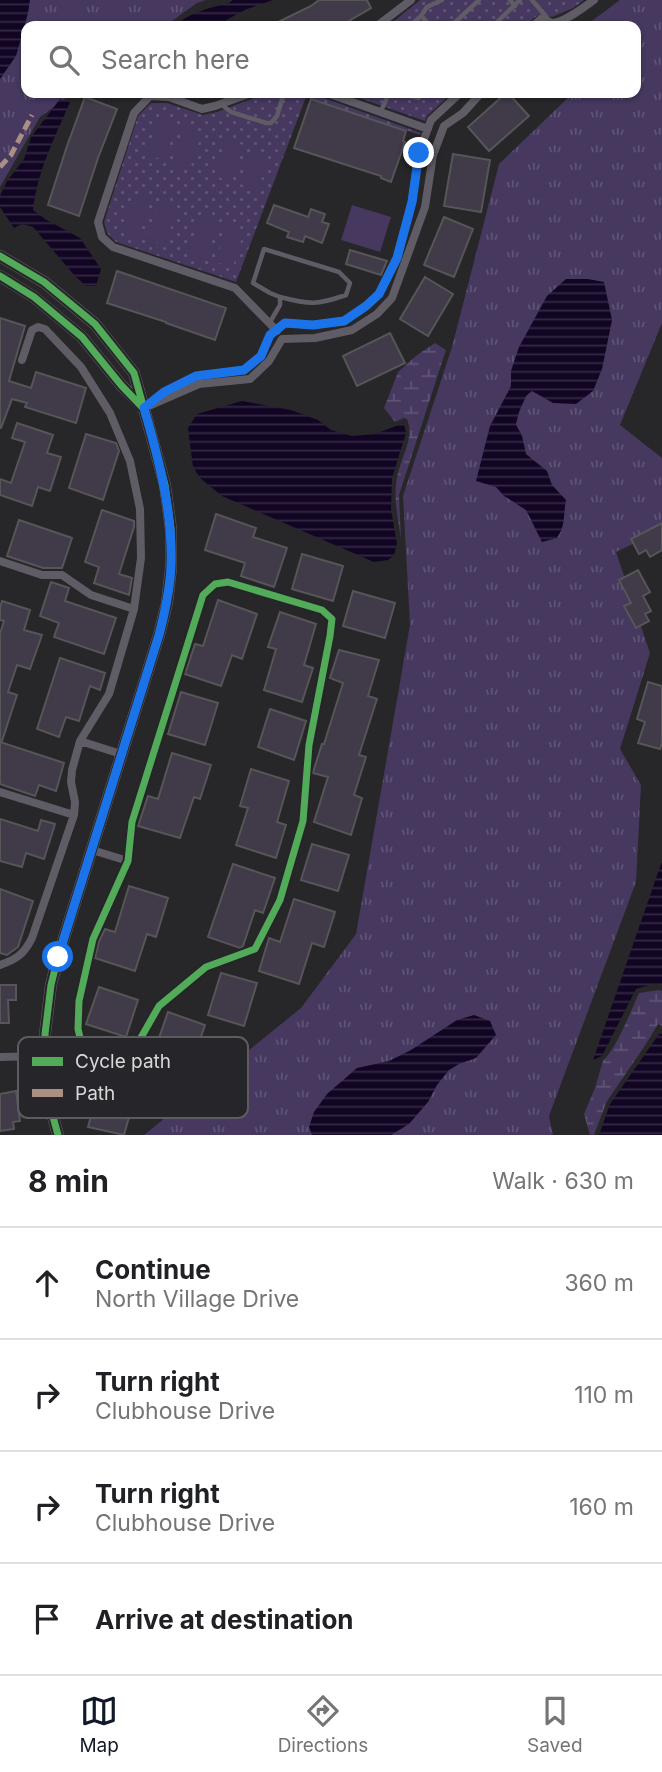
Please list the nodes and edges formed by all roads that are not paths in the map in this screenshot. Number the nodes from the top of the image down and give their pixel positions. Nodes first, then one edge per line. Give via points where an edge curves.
1 (411, 0) edge
2 (442, 0) edge
3 (479, 0) edge
4 (510, 0) edge
5 (520, 0) edge
6 (532, 0) edge
7 (594, 0) edge
8 (515, 5) junction
9 (421, 16) junction
10 (384, 21) edge
11 (416, 21) edge
12 (426, 21) edge
13 (456, 21) edge
14 (498, 21) edge
15 (549, 21) edge
16 (560, 21) edge
17 (148, 98) edge
18 (172, 98) edge
19 (237, 98) edge
20 (282, 98) edge
21 (341, 98) edge
22 (387, 98) edge
23 (455, 98) edge
24 (476, 98) edge
25 (221, 104) junction
26 (380, 112) junction
27 (428, 129) junction
28 (0, 256) edge
29 (0, 276) edge
30 (280, 297) junction
31 (272, 326) junction
32 (282, 339) junction
33 (22, 360) dead end
34 (144, 408) junction
35 (0, 561) edge
36 (134, 609) junction
37 (80, 741) junction
38 (121, 754) junction
39 (0, 792) edge
40 (74, 815) junction
41 (92, 850) junction
42 (128, 861) junction
43 (0, 965) edge
44 (45, 1037) edge
45 (80, 1037) edge
46 (141, 1037) edge
47 (0, 1057) edge
48 (18, 1057) edge
49 (53, 1118) edge
50 (58, 1135) edge

1 - 10 street
2 - 9 lane via 427,7
3 - 13 lane
4 - 8 lane
5 - 8 lane
6 - 15 lane
7 - 16 street
8 - 14 lane
9 - 11 lane
9 - 12 lane
17 - 31 street via 134,113 98,222 102,237 113,247 235,288
18 - 25 street via 202,109
19 - 25 street
20 - 25 lane via 277,116 266,123
21 - 26 street
22 - 26 lane
23 - 27 street via 431,120
24 - 32 street via 444,126 433,155 425,207 392,298 352,330
26 - 27 street
27 - 31 street via 397,258 379,294 344,321
28 - 34 street via 44,282 95,324 134,373
29 - 34 street via 82,337
30 - 30 lane via 253,283 264,249 339,272 351,283 346,295 318,304
30 - 31 lane
31 - 32 street
31 - 34 street via 261,356 244,370 196,376
32 - 34 street via 269,361 250,379 199,384
33 - 36 street via 32,330 45,329 81,366 110,413 130,461 140,509 142,558
34 - 38 street via 164,485 171,568 159,635
35 - 36 street via 42,575 62,575 91,595
36 - 37 street via 108,694
37 - 38 street
37 - 40 street via 71,782
38 - 41 street
39 - 40 street
40 - 43 street via 28,946 17,959
41 - 42 street
41 - 44 street via 58,957
42 - 45 street via 93,939 79,1001
42 - 46 street via 132,822 203,595 215,584 228,582 321,610 332,619 330,636 309,745 303,821 280,900 256,949 206,967 159,1006
47 - 48 street
49 - 50 street

